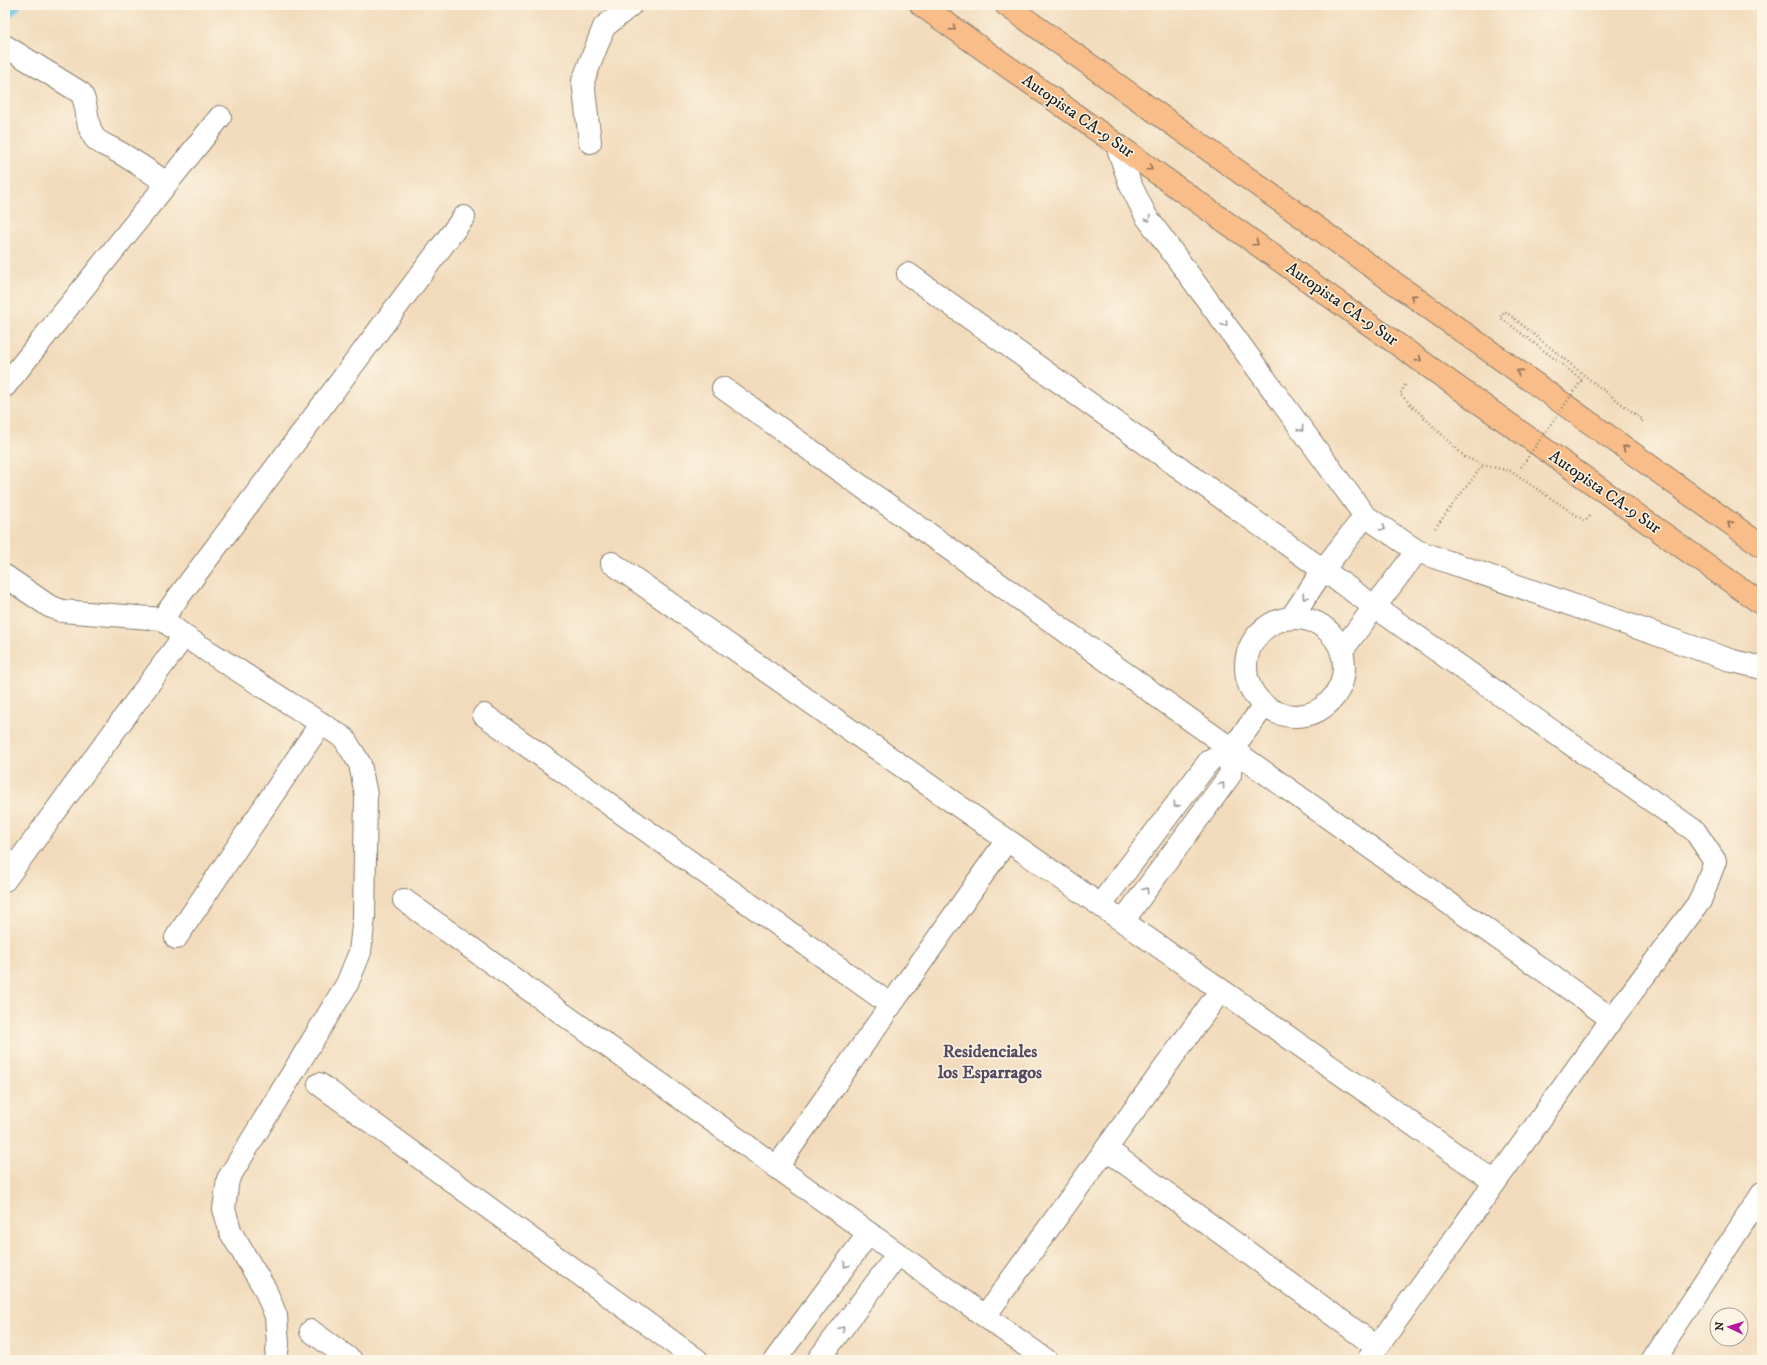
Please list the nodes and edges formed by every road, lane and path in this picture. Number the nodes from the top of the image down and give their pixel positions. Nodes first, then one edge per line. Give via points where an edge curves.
1 (631, 5) edge
2 (921, 5) edge
3 (1006, 5) edge
4 (5, 46) edge
5 (220, 117) dead end
6 (590, 142) dead end
7 (1117, 144) junction
8 (167, 184) junction
9 (464, 217) dead end
10 (908, 274) dead end
11 (1420, 360) junction
12 (1589, 379) dead end
13 (5, 386) edge
14 (723, 388) dead end
15 (1483, 465) junction
16 (1527, 471) dead end
17 (1584, 511) dead end
18 (1365, 516) junction
19 (1762, 546) edge
20 (1417, 551) junction
21 (612, 563) dead end
22 (1324, 570) junction
23 (5, 576) edge
24 (1762, 604) edge
25 (1374, 607) junction
26 (1291, 618) junction
27 (162, 619) junction
28 (184, 636) junction
29 (1342, 650) junction
30 (1762, 668) edge
31 (1264, 706) junction
32 (484, 715) dead end
33 (321, 723) junction
34 (1232, 749) junction
35 (1007, 840) junction
36 (5, 880) edge
37 (404, 900) dead end
38 (1100, 905) junction
39 (1123, 921) junction
40 (176, 938) dead end
41 (1221, 990) junction
42 (891, 1005) junction
43 (1612, 1019) junction
44 (319, 1084) dead end
45 (1106, 1149) junction
46 (777, 1167) junction
47 (1495, 1182) junction
48 (1762, 1194) edge
49 (869, 1233) junction
50 (898, 1254) junction
51 (985, 1316) junction
52 (311, 1331) dead end
53 (1373, 1353) edge
54 (276, 1360) edge
55 (352, 1360) edge
56 (696, 1360) edge
57 (775, 1360) edge
58 (818, 1360) edge
59 (1046, 1360) edge
60 (1653, 1360) edge

1 - 6 street via 604,27 583,81
2 -> 7 highway, Autopista CA-9 Sur
19 -> 3 highway
4 - 8 street via 81,93 93,136
5 - 8 street
7 -> 11 highway, Autopista CA-9 Sur
7 -> 18 street via 1130,184 1146,216
8 - 13 street
9 - 27 street
10 - 22 street
11 - 15 path via 1400,394 1465,457
11 - 24 highway, Autopista CA-9 Sur
12 - 16 path, bridge via 1505,311 1500,317 1582,380 1521,467
14 - 34 street
15 - 17 path via 1510,471 1585,521 1590,516
15 - 20 path
18 -> 20 street
18 - 22 street
20 - 25 street
20 - 30 street via 1733,661
21 - 35 street
22 - 25 street
22 -> 26 street
23 - 27 street via 49,606 62,611
25 - 29 street
25 - 43 street via 1695,831 1715,861 1700,901
26 - 29 street via 1312,620 1331,632
26 - 31 street via 1275,622 1261,631 1251,645 1246,661 1247,678 1253,694
27 - 28 street
28 - 33 street
28 - 36 street
29 - 31 street via 1345,668 1341,687 1331,702 1317,713 1299,717 1280,715
31 - 34 street
32 - 42 street
33 - 40 street
33 - 54 street via 344,738 360,764 366,795 364,917 360,952 347,984 228,1179 224,1208 231,1233 265,1289 276,1316
34 -> 38 street via 1210,760
39 -> 34 street via 1230,775
34 - 43 street
35 - 38 street
35 - 42 street
37 - 46 street
38 - 39 street
39 - 41 street
41 - 45 street
41 - 47 street
42 - 46 street
43 - 47 street
44 - 56 street
45 - 51 street
45 - 53 street
46 - 49 street
47 - 53 street
48 - 60 street
49 - 50 street
49 -> 57 street
50 - 51 street
58 -> 50 street
51 - 59 street
52 - 55 street

